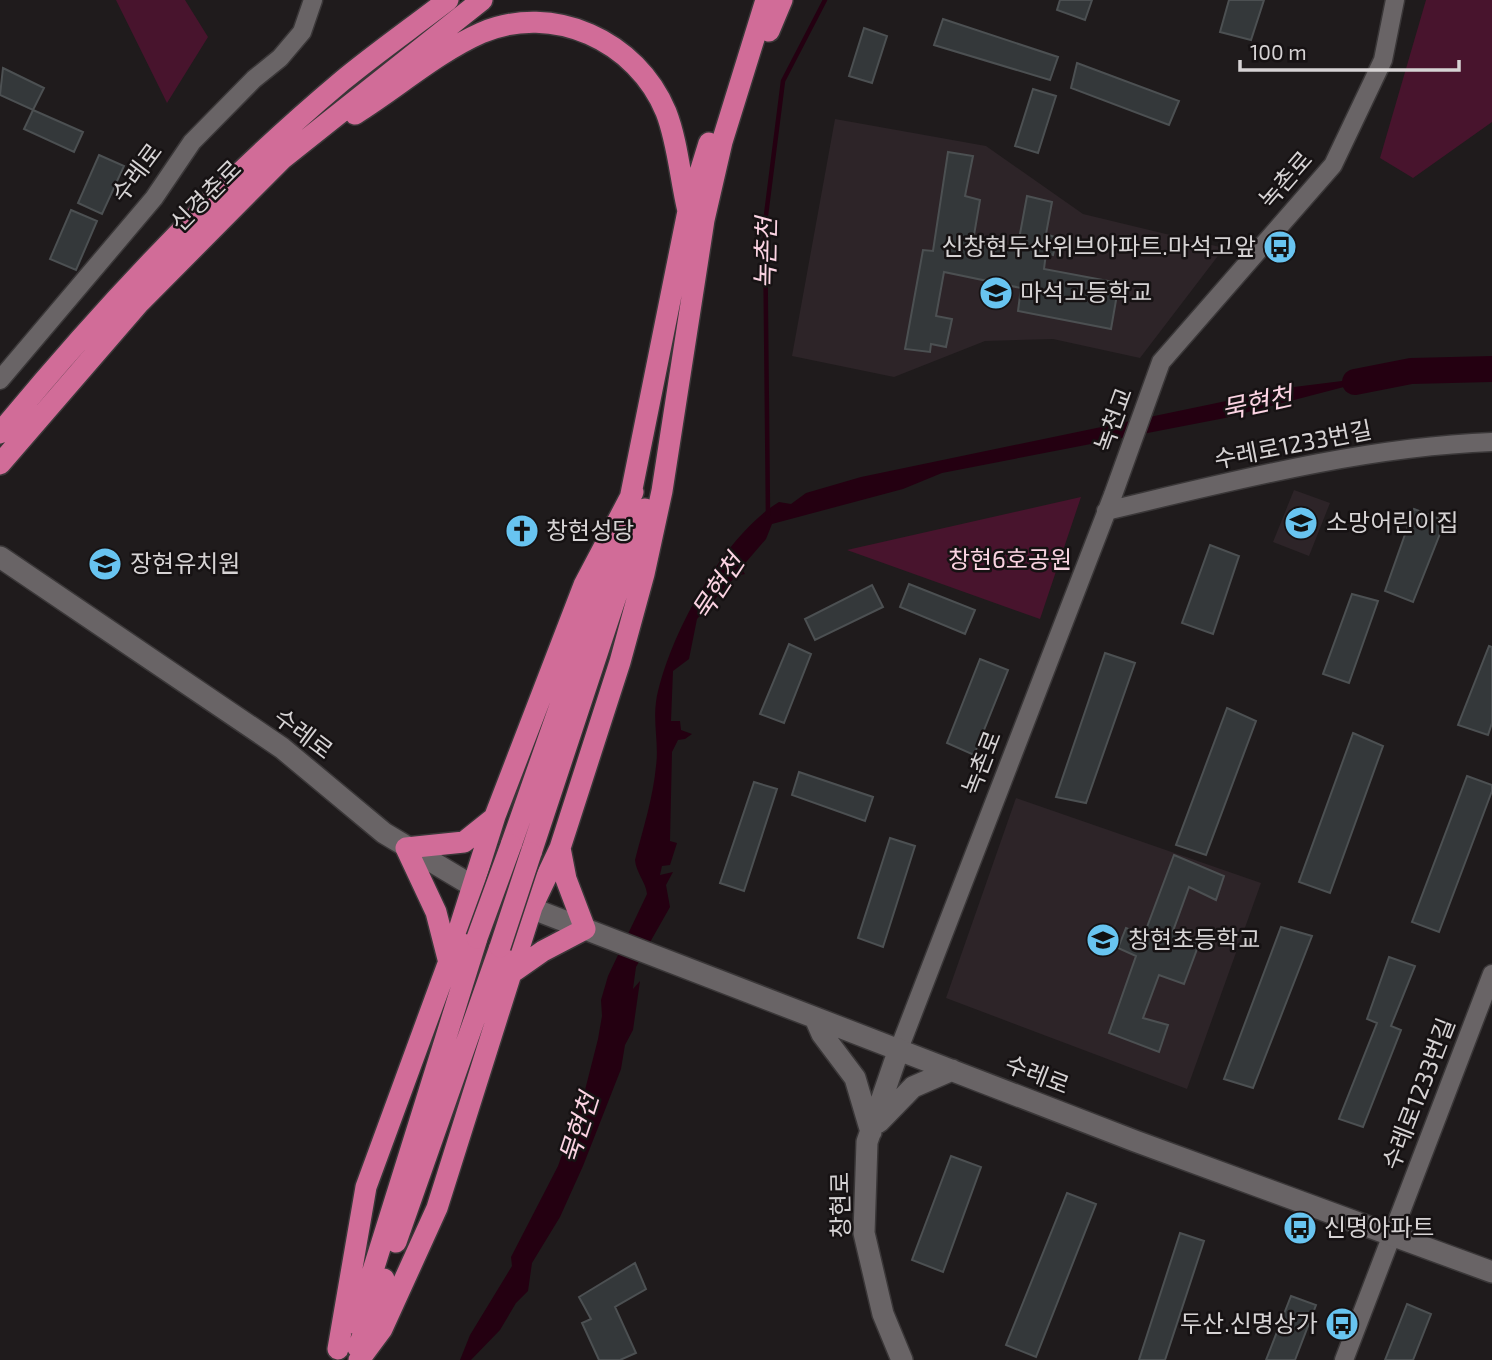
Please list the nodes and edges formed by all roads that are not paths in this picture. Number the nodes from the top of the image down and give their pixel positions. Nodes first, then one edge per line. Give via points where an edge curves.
1 (313, 0) edge
2 (448, 0) edge
3 (482, 0) edge
4 (752, 0) edge
5 (766, 0) edge
6 (782, 0) edge
7 (1395, 0) edge
8 (722, 142) junction
9 (282, 159) junction
10 (688, 211) junction
11 (686, 353) junction
12 (1161, 362) joint
13 (0, 380) edge
14 (0, 433) edge
15 (1492, 442) edge
16 (0, 464) edge
17 (633, 492) junction
18 (1110, 503) junction
19 (0, 557) edge
20 (495, 816) junction
21 (406, 848) junction
22 (560, 848) junction
23 (521, 849) junction
24 (471, 886) junction
25 (532, 907) junction
26 (586, 929) junction
27 (449, 961) junction
28 (513, 972) junction
29 (1492, 974) edge
30 (815, 1018) junction
31 (899, 1049) junction
32 (952, 1070) junction
33 (871, 1132) junction
34 (1391, 1233) junction
35 (1492, 1272) edge
36 (341, 1356) edge
37 (359, 1360) edge
38 (902, 1360) edge
39 (1345, 1360) edge

1 - 13 street, 수레로 via 302,32 192,142 154,198
2 - 14 highway, 신경춘로 via 344,80 213,198 65,354
3 - 9 highway, 신경춘로
4 - 10 highway
5 - 8 highway
6 - 8 highway
7 - 12 street, 녹촌로 via 1383,60 1333,166
8 - 11 highway via 704,220
9 - 10 highway via 482,33 537,22 597,36 641,69 667,114
9 - 16 highway, 신경춘로 via 140,302
10 - 17 highway
11 - 22 highway via 645,574
11 - 23 highway via 639,532
12 - 18 street, 녹천교
15 - 18 street, 수레로1233번길 via 1393,450
17 - 20 highway via 584,585
17 - 23 highway
18 - 31 street, 녹촌로
19 - 21 main road, 수레로 via 282,748
20 - 21 highway via 464,842
20 - 24 highway
21 - 24 main road, 수레로
21 - 27 highway via 436,912
22 - 25 highway
22 - 26 highway via 566,879
23 - 36 highway, bridge via 477,938 370,1280
23 - 36 highway, bridge via 500,947 366,1331
24 - 25 main road, 수레로
24 - 27 highway
25 - 26 main road, 수레로
25 - 28 highway
26 - 28 highway
26 - 30 main road, 수레로
27 - 36 highway via 366,1186
28 - 37 highway via 437,1208 382,1329
29 - 34 street, 수레로1233번길
30 - 31 main road, 수레로
30 - 33 main road via 855,1078
31 - 32 main road, 수레로
31 - 33 main road, 창현로
32 - 33 main road via 913,1087
32 - 34 main road, 수레로
33 - 38 main road, 창현로 via 864,1233 884,1314
34 - 35 main road, 수레로
34 - 39 street

